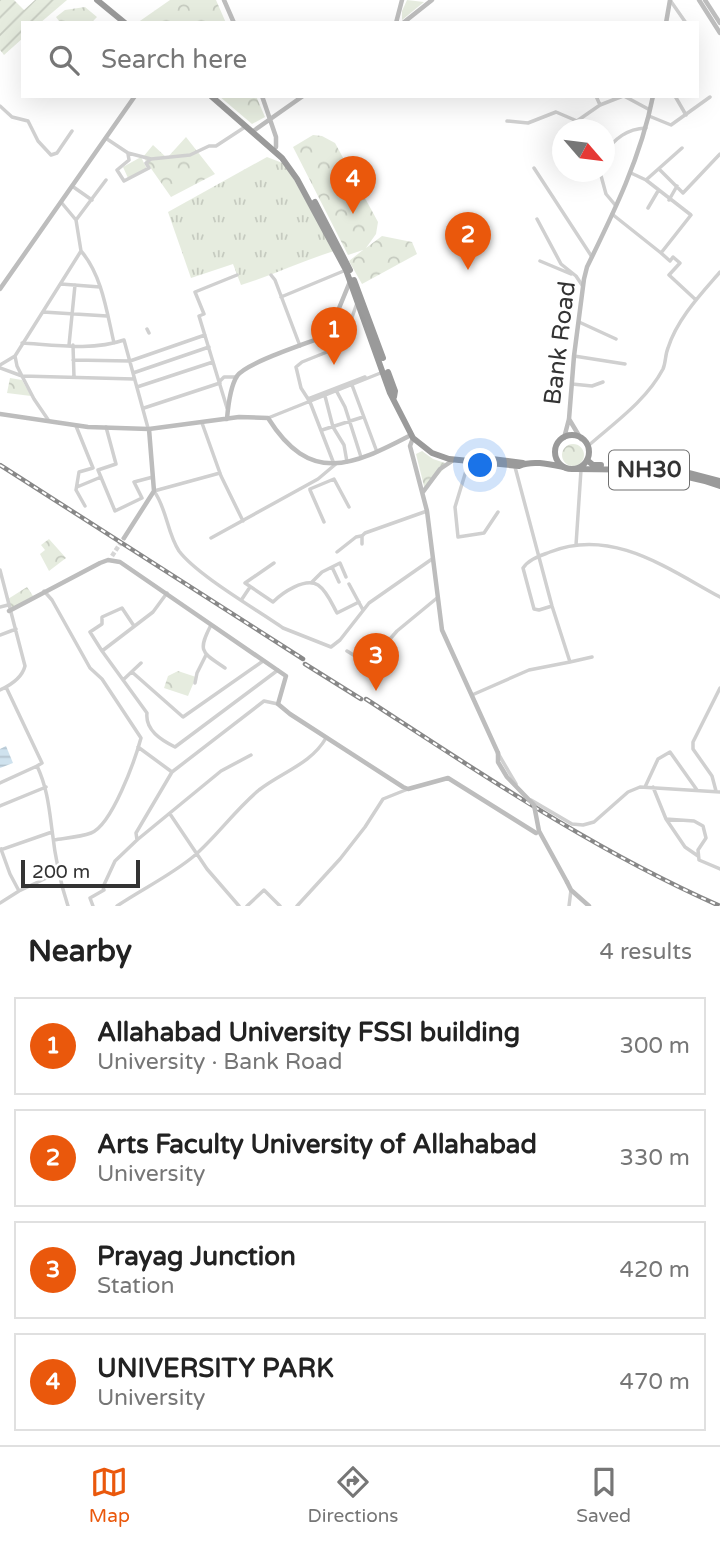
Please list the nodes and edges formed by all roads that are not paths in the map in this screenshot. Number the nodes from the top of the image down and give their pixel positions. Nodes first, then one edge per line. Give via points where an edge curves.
1 (97, 0) edge
2 (103, 0) edge
3 (224, 0) edge
4 (402, 0) edge
5 (432, 0) edge
6 (670, 0) edge
7 (699, 0) edge
8 (705, 0) edge
9 (123, 21) edge
10 (129, 21) edge
11 (232, 21) edge
12 (397, 21) edge
13 (406, 21) edge
14 (666, 21) edge
15 (685, 21) edge
16 (720, 23) edge
17 (720, 33) edge
18 (710, 97) dead end
19 (134, 98) edge
20 (213, 98) edge
21 (219, 98) edge
22 (263, 98) edge
23 (300, 98) edge
24 (597, 98) edge
25 (619, 98) edge
26 (627, 98) edge
27 (653, 98) edge
28 (676, 98) edge
29 (600, 105) junction
30 (0, 106) edge
31 (650, 113) junction
32 (686, 115) junction
33 (271, 119) junction
34 (507, 121) dead end
35 (245, 127) junction
36 (646, 128) junction
37 (72, 131) dead end
38 (254, 131) junction
39 (107, 139) junction
40 (615, 142) edge
41 (275, 147) junction
42 (682, 148) dead end
43 (128, 153) junction
44 (720, 154) edge
45 (151, 159) junction
46 (534, 168) dead end
47 (659, 169) junction
48 (631, 173) junction
49 (106, 180) dead end
50 (646, 180) junction
51 (602, 182) edge
52 (72, 186) junction
53 (677, 186) junction
54 (658, 191) junction
55 (92, 200) junction
56 (669, 200) junction
57 (61, 202) junction
58 (616, 206) junction
59 (648, 208) dead end
60 (612, 214) junction
61 (537, 219) dead end
62 (76, 220) junction
63 (81, 251) junction
64 (661, 253) junction
65 (592, 257) junction
66 (540, 261) dead end
67 (345, 270) junction
68 (720, 272) edge
69 (237, 275) dead end
70 (271, 275) dead end
71 (576, 276) junction
72 (352, 279) junction
73 (61, 284) junction
74 (75, 285) junction
75 (100, 287) junction
76 (583, 287) junction
77 (0, 289) edge
78 (281, 297) junction
79 (696, 300) junction
80 (358, 302) junction
81 (42, 312) junction
82 (72, 314) junction
83 (107, 316) junction
84 (579, 321) junction
85 (205, 335) junction
86 (616, 339) dead end
87 (114, 343) junction
88 (22, 344) junction
89 (71, 345) junction
90 (209, 347) junction
91 (300, 347) junction
92 (15, 356) junction
93 (574, 356) junction
94 (73, 360) junction
95 (130, 361) junction
96 (214, 362) junction
97 (625, 364) dead end
98 (0, 367) edge
99 (384, 371) junction
100 (133, 373) junction
101 (372, 374) dead end
102 (22, 376) junction
103 (74, 377) junction
104 (236, 377) junction
105 (135, 379) junction
106 (220, 382) junction
107 (603, 382) dead end
108 (572, 384) junction
109 (352, 385) junction
110 (137, 387) junction
111 (337, 392) junction
112 (325, 396) junction
113 (394, 397) junction
114 (309, 400) junction
115 (144, 408) junction
116 (228, 410) junction
117 (0, 414) edge
118 (363, 417) junction
119 (268, 418) junction
120 (226, 419) junction
121 (569, 419) junction
122 (49, 421) junction
123 (349, 421) junction
124 (202, 423) junction
125 (76, 426) junction
126 (106, 427) junction
127 (334, 427) junction
128 (149, 429) junction
129 (321, 430) junction
130 (412, 436) junction
131 (564, 438) junction
132 (581, 439) junction
133 (588, 446) junction
134 (377, 452) junction
135 (361, 457) junction
136 (446, 457) junction
137 (455, 459) junction
138 (587, 460) junction
139 (469, 461) junction
140 (347, 462) junction
141 (335, 463) junction
142 (523, 463) junction
143 (514, 465) junction
144 (563, 467) junction
145 (578, 469) junction
146 (220, 473) junction
147 (100, 477) junction
148 (153, 477) junction
149 (720, 484) edge
150 (76, 487) junction
151 (309, 487) junction
152 (154, 491) junction
153 (422, 493) junction
154 (85, 506) dead end
155 (349, 508) dead end
156 (427, 510) junction
157 (498, 512) dead end
158 (243, 521) junction
159 (324, 522) dead end
160 (362, 536) junction
161 (124, 538) tunnel mouth
162 (211, 538) dead end
163 (362, 544) dead end
164 (576, 545) junction
165 (337, 552) dead end
166 (112, 556) tunnel mouth
167 (539, 556) junction
168 (432, 559) junction
169 (100, 563) junction
170 (275, 563) dead end
171 (332, 567) junction
172 (0, 570) edge
173 (346, 577) dead end
174 (339, 582) dead end
175 (311, 583) junction
176 (349, 584) dead end
177 (250, 587) junction
178 (44, 591) junction
179 (167, 593) junction
180 (720, 597) edge
181 (437, 598) junction
182 (242, 599) junction
183 (359, 602) junction
184 (552, 606) junction
185 (0, 607) edge
186 (9, 608) junction
187 (363, 610) junction
188 (211, 625) junction
189 (134, 626) junction
190 (16, 629) junction
191 (0, 635) edge
192 (102, 651) junction
193 (347, 651) dead end
194 (206, 654) junction
195 (592, 657) dead end
196 (263, 661) junction
197 (570, 662) junction
198 (141, 663) dead end
199 (226, 668) dead end
200 (278, 670) junction
201 (132, 672) junction
202 (123, 680) junction
203 (195, 683) dead end
204 (6, 687) junction
205 (720, 688) edge
206 (0, 690) edge
207 (472, 695) junction
208 (278, 704) junction
209 (326, 738) junction
210 (138, 747) junction
211 (498, 753) junction
212 (251, 755) dead end
213 (37, 766) junction
214 (172, 772) junction
215 (0, 783) edge
216 (46, 787) junction
217 (645, 787) junction
218 (653, 787) junction
219 (408, 789) junction
220 (697, 790) junction
221 (718, 791) edge
222 (0, 799) edge
223 (1, 805) edge
224 (170, 814) junction
225 (666, 819) junction
226 (52, 832) junction
227 (536, 833) joint
228 (54, 840) junction
229 (137, 840) junction
230 (1, 850) edge
231 (197, 853) junction
232 (698, 856) junction
233 (720, 869) edge
234 (59, 872) junction
235 (567, 882) junction
236 (572, 890) junction
237 (19, 891) junction
238 (0, 903) edge
239 (249, 905) edge
240 (68, 906) edge
241 (93, 906) edge
242 (117, 906) edge
243 (239, 906) edge
244 (280, 906) edge
245 (296, 906) edge
246 (569, 906) edge
247 (589, 906) edge

1 - 9 highway
2 - 10 highway
3 - 11 street
4 - 12 street
5 - 13 street
6 - 14 street
6 - 15 street
7 - 17 street
8 - 16 street
18 - 32 street
19 - 39 street
20 - 35 highway
21 - 38 highway
22 - 33 street
23 - 33 street
24 - 29 street
25 - 29 street
26 - 31 street
27 - 31 street, Bank Road
28 - 32 street
29 - 34 street via 577,121 556,112 528,122
30 - 37 street via 12,117 28,121 51,155
31 - 32 street via 671,125
31 - 36 street, Bank Road
33 - 38 street
33 - 41 street
35 - 38 highway
35 - 45 street via 216,146 190,155
36 - 40 street via 623,134
36 - 48 street, Bank Road
38 - 41 highway
38 - 67 highway via 288,165
39 - 43 street
39 - 52 street
41 - 72 highway via 297,172 346,259
42 - 47 street
43 - 45 street
43 - 45 street via 129,160 117,170 124,181 149,168 146,163
44 - 53 street via 682,193
46 - 65 street
47 - 50 street
47 - 53 street
48 - 50 street
48 - 58 street, Bank Road
49 - 55 street
50 - 54 street
51 - 58 street
52 - 55 street
52 - 57 street
53 - 56 street
54 - 56 street
54 - 59 street
55 - 62 street
56 - 64 street via 691,215
57 - 62 street
57 - 77 street
58 - 60 street, Bank Road
60 - 64 street
60 - 65 street, Bank Road
61 - 71 street via 561,264
62 - 63 street
63 - 73 street
63 - 75 street
64 - 79 street via 681,263 669,275
65 - 76 street, Bank Road
66 - 71 street
67 - 72 highway
67 - 78 street
68 - 79 street
69 - 85 street via 195,292 204,314 199,316
70 - 78 street
71 - 76 street
72 - 80 highway
72 - 91 street via 328,335
72 - 113 highway
73 - 74 street
73 - 81 street
74 - 75 street
74 - 82 street
75 - 83 street
76 - 84 street, Bank Road
78 - 91 street
79 - 133 street via 652,384
80 - 99 highway
80 - 114 street via 342,346 296,367
81 - 82 street
81 - 88 street
82 - 83 street
82 - 89 street
83 - 87 street
84 - 86 street
84 - 93 street, Bank Road
85 - 90 street
85 - 95 street
87 - 89 street
87 - 95 street via 124,340
88 - 89 street
88 - 92 street
89 - 94 street
90 - 96 street
90 - 100 street
91 - 104 street via 257,363
92 - 98 street
92 - 102 street
93 - 97 street
93 - 108 street, Bank Road
94 - 95 street
94 - 103 street
95 - 100 street
96 - 106 street
96 - 110 street
98 - 102 street
99 - 109 street
99 - 113 highway
100 - 105 street
101 - 114 street
102 - 103 street
102 - 122 street
103 - 105 street
104 - 106 street via 224,377
104 - 116 street
105 - 110 street
106 - 115 street
106 - 116 street
107 - 108 street
108 - 121 street, Bank Road
109 - 111 street
109 - 118 street
110 - 115 street
111 - 112 street
111 - 123 street
112 - 114 street
112 - 127 street
113 - 130 highway
114 - 119 street
114 - 129 street
115 - 128 street
116 - 120 street
117 - 122 street
118 - 123 street
118 - 134 street
119 - 120 street
119 - 141 street via 297,452 312,460
120 - 124 street
121 - 131 street, Bank Road
121 - 132 street
122 - 125 street
123 - 127 street
123 - 135 street
124 - 128 street
124 - 146 street
125 - 126 street
125 - 150 street via 93,468 79,472
126 - 128 street
126 - 147 street via 116,464 98,470
127 - 129 street
127 - 140 street
128 - 148 street
129 - 141 street
130 - 134 street
130 - 136 highway, NH30 via 432,453
130 - 153 street via 410,446
131 - 132 highway, NH30
131 - 144 highway via 555,452
132 - 133 highway, NH30
133 - 138 highway, NH30
134 - 135 street
135 - 140 street
136 - 137 highway, NH30
136 - 142 highway, NH30
137 - 139 highway, NH30
137 - 153 street via 439,469
138 - 145 highway, NH30
138 - 149 highway, NH30 via 597,465 668,468
139 - 143 highway, NH30
139 - 157 street via 455,507 458,537 484,533
140 - 141 street
141 - 151 street
142 - 143 highway, NH30
142 - 144 highway, NH30
143 - 167 street
144 - 145 highway, NH30
145 - 149 highway, NH30 via 676,473
145 - 164 street
146 - 152 street
146 - 158 street
147 - 148 street via 115,511 142,498 134,482
147 - 150 street
148 - 152 street
150 - 154 street
151 - 155 street via 334,479
151 - 158 street
151 - 159 street
152 - 161 street
152 - 182 street via 178,549 199,570
153 - 156 street
156 - 160 street
156 - 168 street
158 - 162 street
160 - 163 street
160 - 165 street
164 - 167 street
164 - 180 street via 631,550
166 - 169 street
167 - 184 street
167 - 184 street via 523,568 530,598 536,610
168 - 181 street
168 - 187 street
169 - 178 street
169 - 179 street via 120,562
170 - 177 street via 248,579 245,583
171 - 173 street via 340,563
171 - 174 street
171 - 175 street
172 - 186 street
175 - 177 street via 288,589 273,603
175 - 183 street via 327,594 337,613
176 - 183 street
177 - 182 street
178 - 186 street
178 - 210 street via 90,668 141,738
179 - 188 street
179 - 189 street via 153,612
181 - 193 street via 397,631 368,664
181 - 207 street via 442,630
182 - 187 street via 283,628 331,647
183 - 187 street
184 - 197 street
185 - 186 street
186 - 190 street
188 - 194 street via 202,643
188 - 196 street
189 - 192 street
189 - 192 street via 122,608 102,617 102,625 90,632
190 - 191 street
190 - 204 street via 25,666
192 - 202 street
194 - 199 street
194 - 203 street
195 - 197 street
196 - 200 street
196 - 201 street via 183,717
197 - 207 street via 529,670
198 - 201 street
200 - 202 street via 174,747 147,724 147,713
200 - 208 street via 286,676
201 - 202 street
204 - 206 street
204 - 213 street via 42,763
205 - 221 street via 692,749
207 - 211 street
208 - 209 street
208 - 214 street via 264,701
209 - 219 street
209 - 231 street via 318,751 254,794
210 - 214 street
210 - 228 street via 112,811 94,832
211 - 217 street via 533,801 572,824 593,822 628,792
211 - 235 street, bridge via 507,777 534,805 539,831
212 - 224 street via 221,771
213 - 215 street
213 - 216 street
214 - 229 street via 136,833
216 - 223 street
216 - 226 street
217 - 218 street
217 - 220 street via 658,759 670,752
218 - 220 street
218 - 225 street
219 - 227 street via 448,778
219 - 245 street via 383,799 340,859
220 - 221 street
222 - 223 street
224 - 229 street
224 - 231 street
225 - 232 street
225 - 232 street via 703,826 706,838
226 - 228 street
226 - 230 street
227 - 235 street
228 - 234 street
229 - 241 street via 114,861 104,890 90,898
230 - 237 street
231 - 242 street
231 - 243 street
232 - 233 street
234 - 237 street
234 - 240 street
235 - 236 street
236 - 246 street
236 - 247 street
237 - 238 street
239 - 244 street via 264,890

